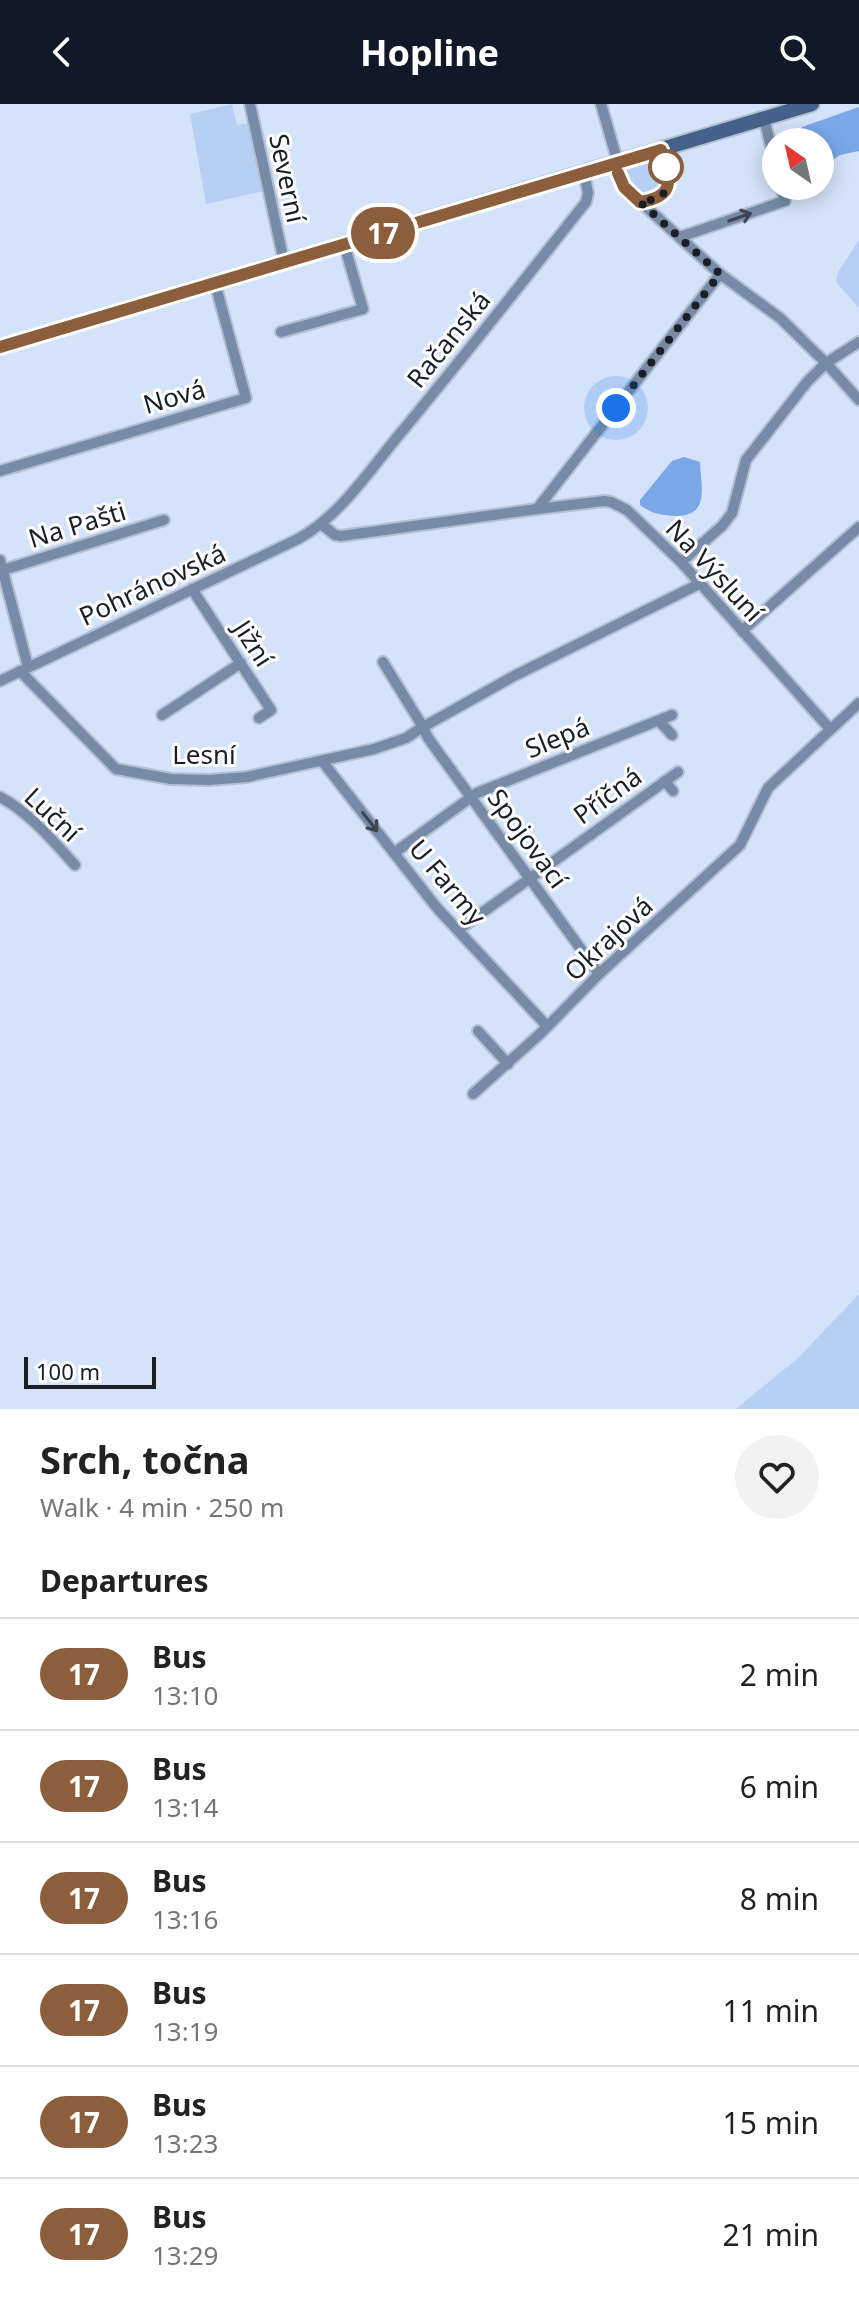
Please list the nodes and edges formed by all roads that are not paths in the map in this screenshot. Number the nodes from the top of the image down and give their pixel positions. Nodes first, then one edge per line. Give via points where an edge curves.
1 (250, 104) edge
2 (601, 104) edge
3 (812, 104) edge
4 (764, 119) junction
5 (766, 128) edge
6 (661, 150) junction
7 (616, 164) junction
8 (584, 173) junction
9 (785, 200) edge
10 (640, 202) junction
11 (680, 237) junction
12 (344, 244) junction
13 (284, 262) junction
14 (720, 274) junction
15 (215, 283) junction
16 (281, 332) dead end
17 (859, 342) edge
18 (0, 347) edge
19 (826, 363) junction
20 (859, 400) edge
21 (0, 471) edge
22 (537, 509) junction
23 (164, 520) dead end
24 (321, 524) junction
25 (859, 527) edge
26 (681, 562) junction
27 (2, 565) edge
28 (701, 583) junction
29 (192, 589) junction
30 (742, 631) junction
31 (383, 662) dead end
32 (241, 663) junction
33 (24, 669) junction
34 (0, 681) edge
35 (859, 703) edge
36 (162, 715) dead end
37 (672, 715) dead end
38 (259, 718) dead end
39 (659, 721) junction
40 (423, 727) junction
41 (830, 729) junction
42 (672, 735) dead end
43 (322, 761) junction
44 (678, 772) dead end
45 (665, 781) junction
46 (673, 791) dead end
47 (0, 797) edge
48 (471, 797) junction
49 (394, 853) junction
50 (75, 865) dead end
51 (529, 878) junction
52 (458, 930) junction
53 (599, 974) junction
54 (546, 1025) junction
55 (478, 1031) dead end
56 (508, 1064) junction
57 (473, 1094) dead end

1 - 13 street, Severní
2 - 7 street
3 - 4 street
4 - 5 street
4 - 6 street
6 - 7 street
6 - 10 street via 668,188
7 - 8 street
7 - 10 street via 624,187
8 - 12 street
8 - 24 street, Račanská via 586,202
11 -> 9 street
10 - 11 street
11 - 14 street
12 - 13 street
12 - 16 street via 363,309
13 - 15 street
14 - 19 street via 780,318
14 - 22 street
15 - 18 street
15 - 21 street, Nová via 246,398
17 - 19 street
19 - 20 street
19 - 26 street via 746,460 732,513
22 - 24 street, Na Výsluní via 341,536
22 - 26 street, Na Výsluní via 611,502 627,510
23 - 27 street, Na Pašti
24 - 29 street, Pohránovská
25 - 30 street
26 - 28 street, Na Výsluní
27 - 33 street
28 - 30 street, Na Výsluní
28 - 40 street, Lesní
29 - 32 street, Jižní
29 - 33 street, Pohránovská
30 - 41 street, Na Výsluní
31 - 40 street
32 - 36 street
32 - 38 street, Jižní via 271,710
33 - 34 street, Pohránovská
33 - 43 street, Lesní via 116,769 209,780
35 - 41 street, Okrajová
37 - 39 street, Slepá
39 - 42 street
39 - 48 street, Slepá
40 - 43 street, Lesní via 385,746
40 - 48 street, Spojovací
41 - 53 street, Okrajová via 768,788 740,845
43 -> 49 street, U Farmy
44 - 45 street, Příčná
45 - 46 street, Příčná
45 - 51 street, Příčná
47 - 50 street, Luční via 17,807
48 - 49 street, Slepá
48 - 51 street, Spojovací
49 - 52 street, U Farmy
51 - 52 street, Příčná
51 - 53 street, Spojovací
52 - 54 street, U Farmy
53 - 54 street, Okrajová
54 - 56 street, Okrajová
55 - 56 street
56 - 57 street, Okrajová

